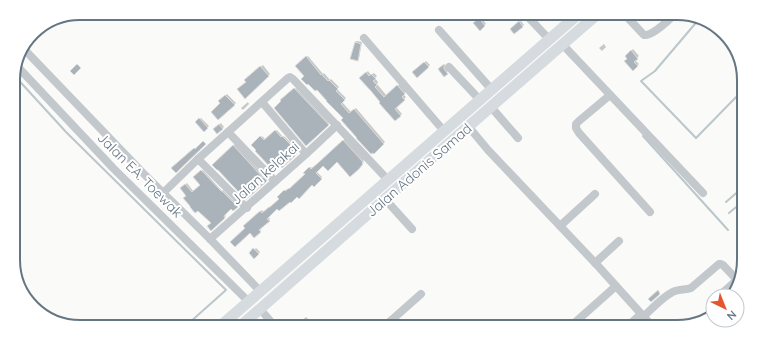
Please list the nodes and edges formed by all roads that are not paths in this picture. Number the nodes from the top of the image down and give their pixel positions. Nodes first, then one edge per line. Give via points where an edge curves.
1 (531, 20) edge
2 (571, 20) edge
3 (591, 20) edge
4 (630, 20) edge
5 (668, 20) edge
6 (439, 30) dead end
7 (364, 38) dead end
8 (549, 39) junction
9 (563, 45) junction
10 (26, 52) edge
11 (449, 67) dead end
12 (21, 69) edge
13 (492, 90) junction
14 (610, 95) junction
15 (480, 100) junction
16 (262, 102) junction
17 (491, 107) junction
18 (336, 125) junction
19 (468, 126) junction
20 (442, 128) junction
21 (228, 132) junction
22 (518, 138) dead end
23 (306, 154) junction
24 (198, 159) junction
25 (385, 177) junction
26 (274, 181) junction
27 (163, 193) junction
28 (703, 193) dead end
29 (595, 194) dead end
30 (385, 199) junction
31 (246, 208) junction
32 (650, 212) dead end
33 (560, 226) junction
34 (412, 229) dead end
35 (210, 240) junction
36 (619, 241) dead end
37 (595, 263) junction
38 (734, 277) edge
39 (616, 286) junction
40 (260, 292) junction
41 (421, 294) dead end
42 (248, 301) junction
43 (260, 309) junction
44 (642, 315) junction
45 (227, 320) edge
46 (248, 320) edge
47 (270, 320) edge
48 (392, 320) edge
49 (578, 320) edge
50 (636, 320) edge
51 (647, 320) edge

1 - 8 street
2 - 8 highway
3 - 9 highway, Jalan Adonis Samad
4 - 5 street via 647,35
6 - 13 street
7 - 20 street
8 - 13 highway
9 - 14 street
9 - 17 highway, Jalan Adonis Samad
10 - 27 street
11 - 15 street
12 - 42 street, Jalan EA. Toewak via 113,168
13 - 15 highway
14 - 28 street
14 - 32 street via 579,121 576,128
15 - 20 highway
16 - 18 street via 290,78
16 - 21 street
16 - 23 street
17 - 19 highway, Jalan Adonis Samad
17 - 22 street
18 - 23 street, Jalan kelakai
18 - 25 street
19 - 30 highway, Jalan Adonis Samad
19 - 33 street
20 - 25 highway
21 - 24 street
21 - 26 street
23 - 26 street, Jalan kelakai
24 - 27 street
24 - 31 street
25 - 40 highway
26 - 31 street, Jalan kelakai
27 - 35 street
29 - 33 street
30 - 34 street
30 - 43 highway, Jalan Adonis Samad
31 - 35 street, Jalan kelakai
33 - 37 street
35 - 40 street
36 - 37 street
37 - 39 street
38 - 44 street via 719,264 688,290 670,293
39 - 44 street
39 - 49 street
40 - 42 highway
41 - 48 street
42 - 45 highway
43 - 46 highway, Jalan Adonis Samad
43 - 47 street
44 - 50 street
44 - 51 street

